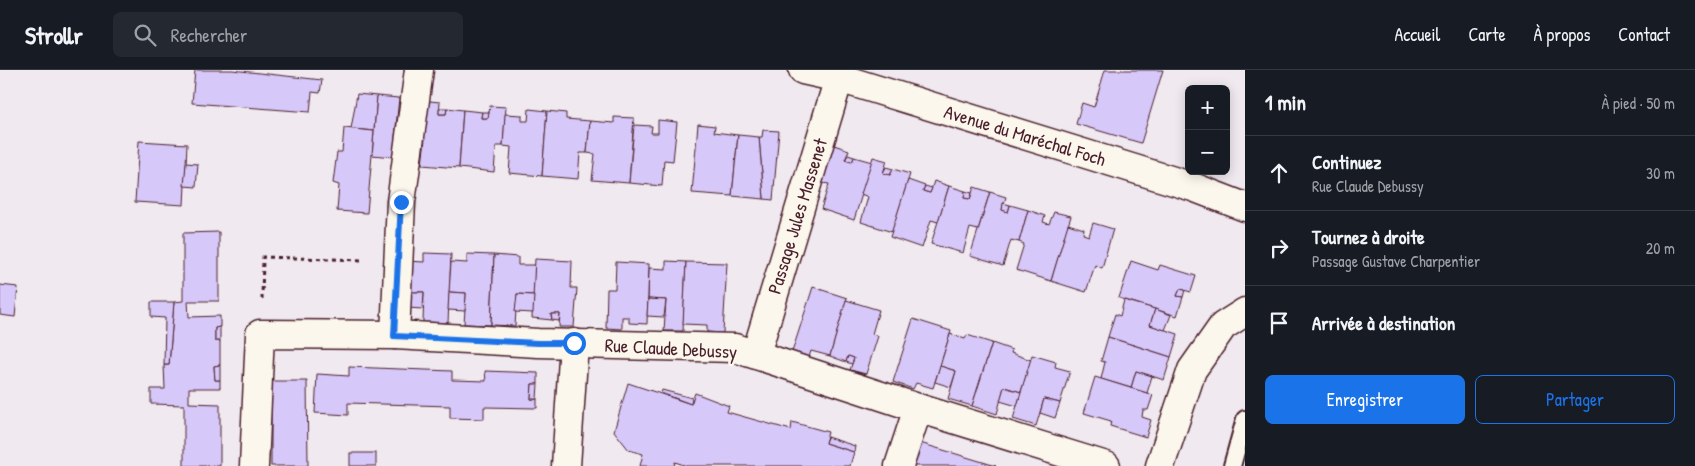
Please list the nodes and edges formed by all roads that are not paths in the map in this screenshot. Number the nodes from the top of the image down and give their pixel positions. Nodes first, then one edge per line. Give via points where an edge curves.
1 (419, 70) edge
2 (803, 70) edge
3 (839, 78) junction
4 (1245, 207) edge
5 (1245, 312) edge
6 (394, 336) junction
7 (574, 343) junction
8 (756, 354) junction
9 (918, 408) junction
10 (1245, 419) edge
11 (254, 466) edge
12 (566, 466) edge
13 (899, 466) edge
14 (1106, 466) edge
15 (1160, 466) edge
16 (1232, 466) edge

1 - 6 street via 401,202
2 - 3 street, Avenue du Maréchal Foch
3 - 4 street, Avenue du Maréchal Foch via 1193,187
3 - 8 street, Passage Jules Massenet
5 - 15 street via 1223,326 1192,370
6 - 7 street, Rue Claude Debussy
6 - 11 street, Rue Claude Debussy via 260,334
7 - 8 street, Rue Claude Debussy via 735,348
7 - 12 street
8 - 9 street, Rue Claude Debussy
9 - 13 street
9 - 14 street, Rue Claude Debussy
10 - 16 lane

